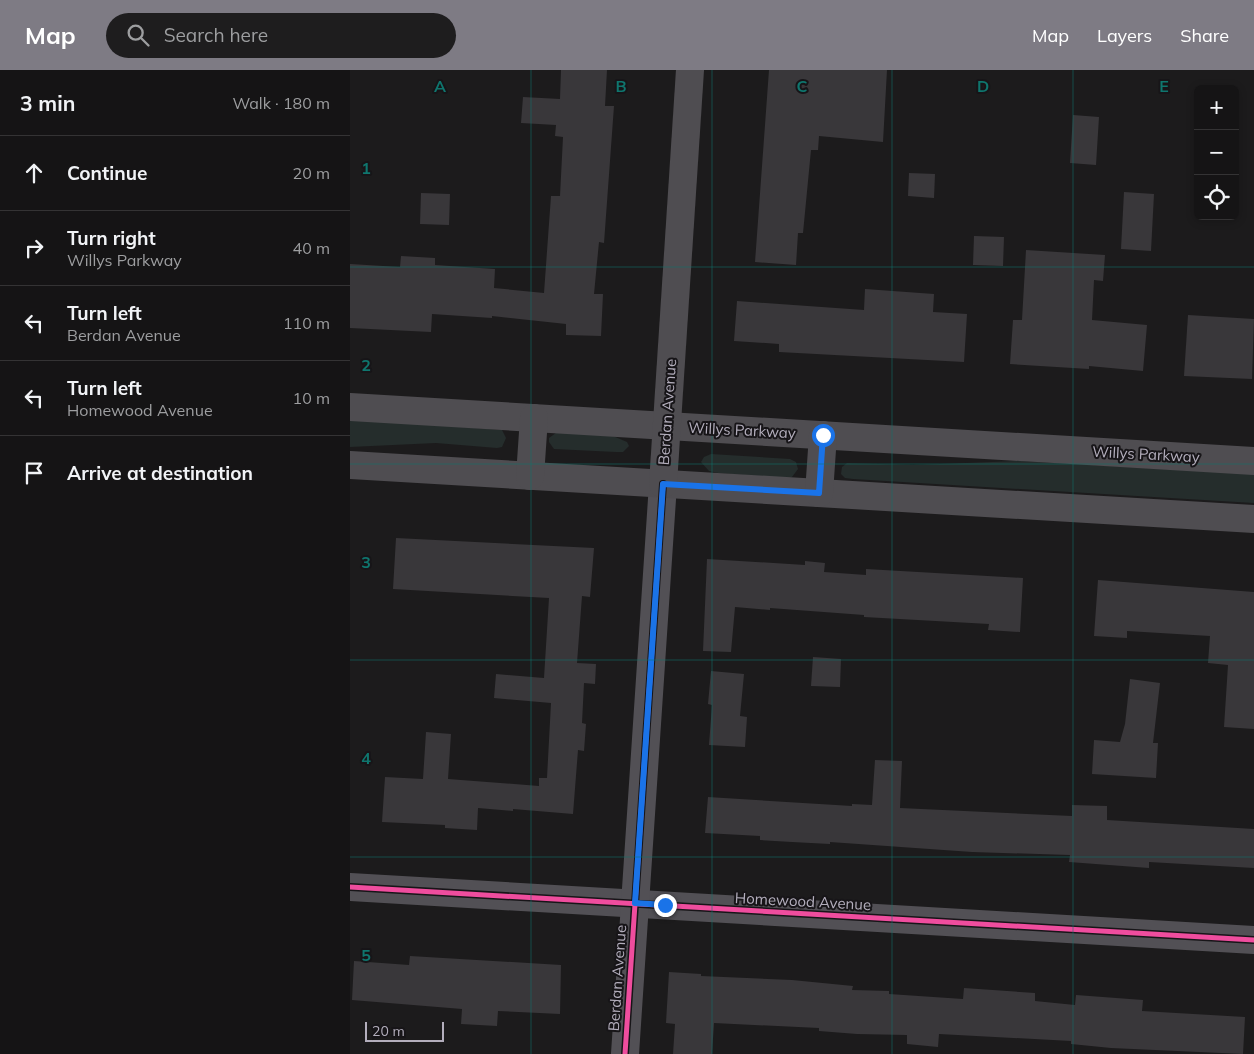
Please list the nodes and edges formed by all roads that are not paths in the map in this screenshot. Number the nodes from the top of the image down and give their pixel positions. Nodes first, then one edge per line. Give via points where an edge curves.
1 (690, 70) edge
2 (350, 407) edge
3 (534, 418) junction
4 (666, 425) junction
5 (823, 435) junction
6 (1254, 461) edge
7 (350, 465) edge
8 (530, 476) junction
9 (663, 484) junction
10 (819, 493) junction
11 (1254, 519) edge
12 (350, 887) edge
13 (635, 903) junction
14 (1254, 940) edge
15 (625, 1054) edge

1 - 4 main road, Berdan Avenue
2 - 3 main road, Willys Parkway
3 - 4 main road, Willys Parkway
3 - 8 main road
4 - 5 main road, Willys Parkway
4 - 9 main road, Berdan Avenue
5 - 6 main road, Willys Parkway
5 - 10 main road
7 - 8 main road
8 - 9 main road
9 - 10 main road
9 - 13 street, Berdan Avenue
10 - 11 main road
12 - 13 street, Homewood Avenue
13 - 14 street, Homewood Avenue
13 - 15 street, Berdan Avenue

